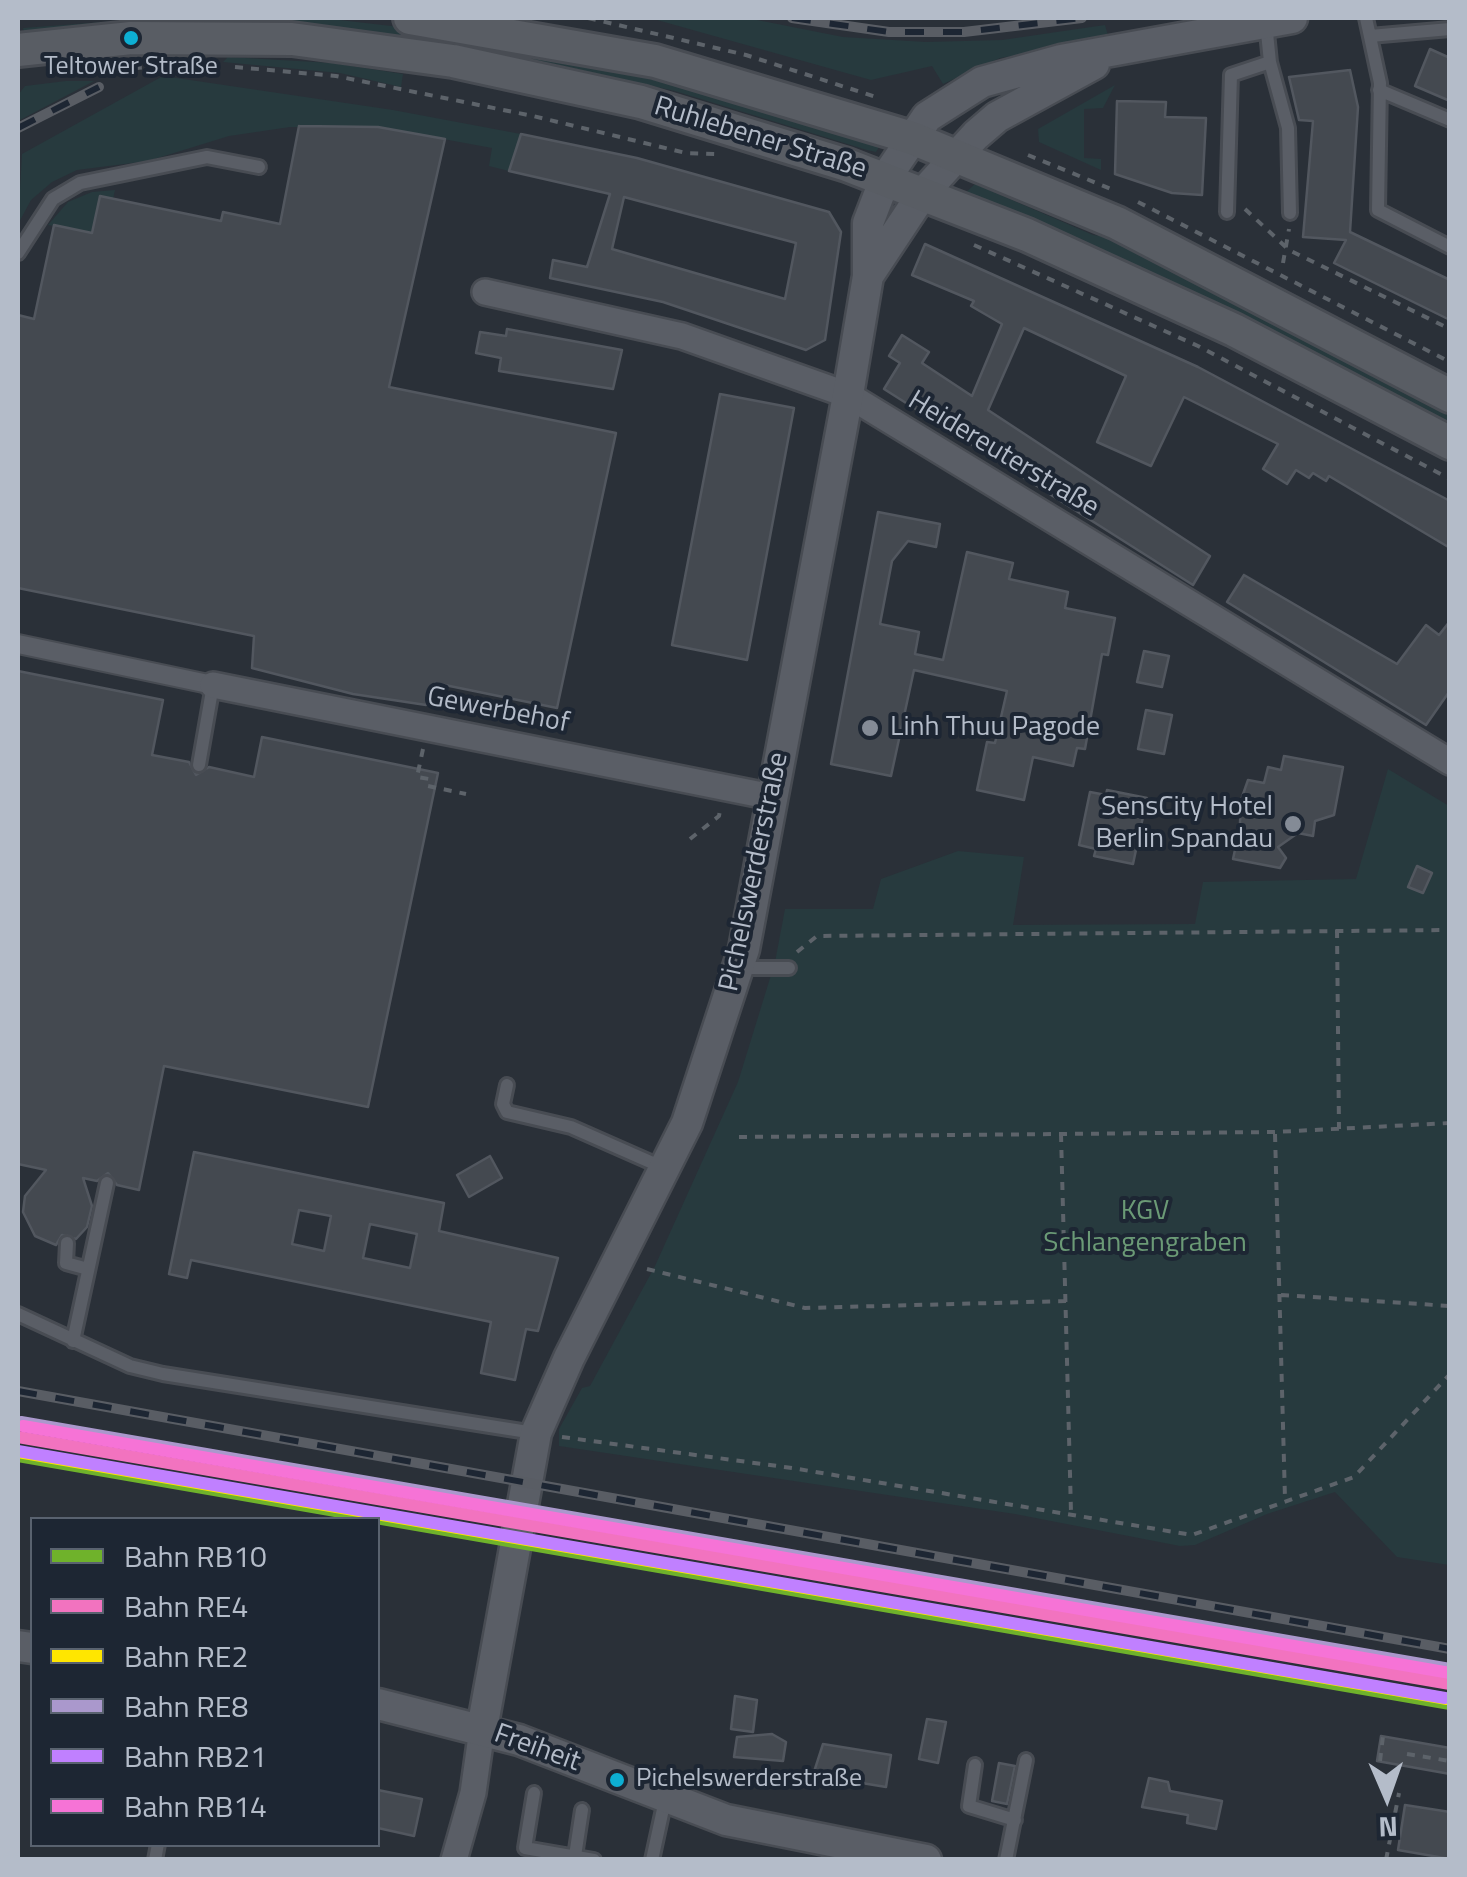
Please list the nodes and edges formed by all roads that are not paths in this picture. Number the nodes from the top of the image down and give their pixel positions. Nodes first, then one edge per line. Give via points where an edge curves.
1 (410, 18) edge
2 (1366, 18) edge
3 (1279, 20) edge
4 (1450, 30) edge
5 (1370, 36) junction
6 (18, 50) edge
7 (1124, 50) junction
8 (1270, 62) junction
9 (1379, 90) junction
10 (1450, 120) edge
11 (912, 138) junction
12 (957, 154) junction
13 (260, 167) dead end
14 (884, 178) junction
15 (923, 193) junction
16 (1227, 206) road end
17 (1290, 213) road end
18 (1450, 247) edge
19 (18, 254) edge
20 (868, 276) junction
21 (485, 292) dead end
22 (848, 395) junction
23 (1450, 396) edge
24 (1450, 443) edge
25 (18, 644) edge
26 (212, 685) junction
27 (1445, 750) edge
28 (199, 764) dead end
29 (772, 796) junction
30 (789, 963) road end
31 (738, 968) junction
32 (507, 1085) dead end
33 (664, 1168) junction
34 (107, 1183) dead end
35 (67, 1243) dead end
36 (88, 1269) junction
37 (18, 1314) edge
38 (74, 1341) junction
39 (536, 1434) junction
40 (380, 1704) edge
41 (482, 1729) junction
42 (1026, 1760) dead end
43 (976, 1766) dead end
44 (534, 1793) dead end
45 (665, 1800) junction
46 (582, 1810) dead end
47 (1015, 1820) junction
48 (575, 1856) junction
49 (454, 1860) edge
50 (594, 1860) edge
51 (652, 1860) edge
52 (926, 1860) edge
53 (1006, 1860) edge

1 - 11 main road, Ruhlebener Straße via 655,62
2 - 5 lane
3 - 7 street, Pichelswerderstraße
3 - 8 lane
4 - 5 lane
5 - 9 lane
6 - 14 main road, Ruhlebener Straße via 228,36 400,52 641,102
7 - 11 street, Pichelswerderstraße via 982,82 939,105
7 - 12 street, Pichelswerderstraße via 997,117
8 - 16 lane via 1231,75
8 - 17 lane via 1288,128
9 - 10 lane
9 - 18 lane via 1378,210
11 - 12 main road, Ruhlebener Straße
11 - 14 street, Pichelswerderstraße
12 - 15 street, Pichelswerderstraße
12 - 23 main road, Ruhlebener Straße via 1239,283
13 - 19 lane via 207,157 80,183 52,199
14 - 15 main road, Ruhlebener Straße
14 - 20 street, Pichelswerderstraße via 868,223
15 - 20 street, Pichelswerderstraße
15 - 24 main road, Ruhlebener Straße via 1161,295
20 - 22 street, Pichelswerderstraße
21 - 22 street, Heidereuterstraße via 682,336
22 - 27 street, Heidereuterstraße
22 - 29 street, Pichelswerderstraße
25 - 26 street
26 - 28 lane
26 - 29 street, Gewerbehof
29 - 31 street, Pichelswerderstraße
30 - 31 lane
31 - 33 street, Pichelswerderstraße via 687,1123
32 - 33 lane via 507,1112 571,1128
33 - 39 street, Pichelswerderstraße
34 - 36 lane
35 - 36 lane via 66,1263
36 - 38 lane
37 - 38 lane
38 - 39 lane via 163,1374
39 - 41 street, Pichelswerderstraße
40 - 41 street, Freiheit
41 - 45 street, Freiheit
41 - 49 street
42 - 47 lane
43 - 47 lane via 969,1806
44 - 48 lane via 525,1848
45 - 51 lane
45 - 52 street, Freiheit via 768,1831
46 - 48 lane
47 - 53 lane
48 - 50 lane

